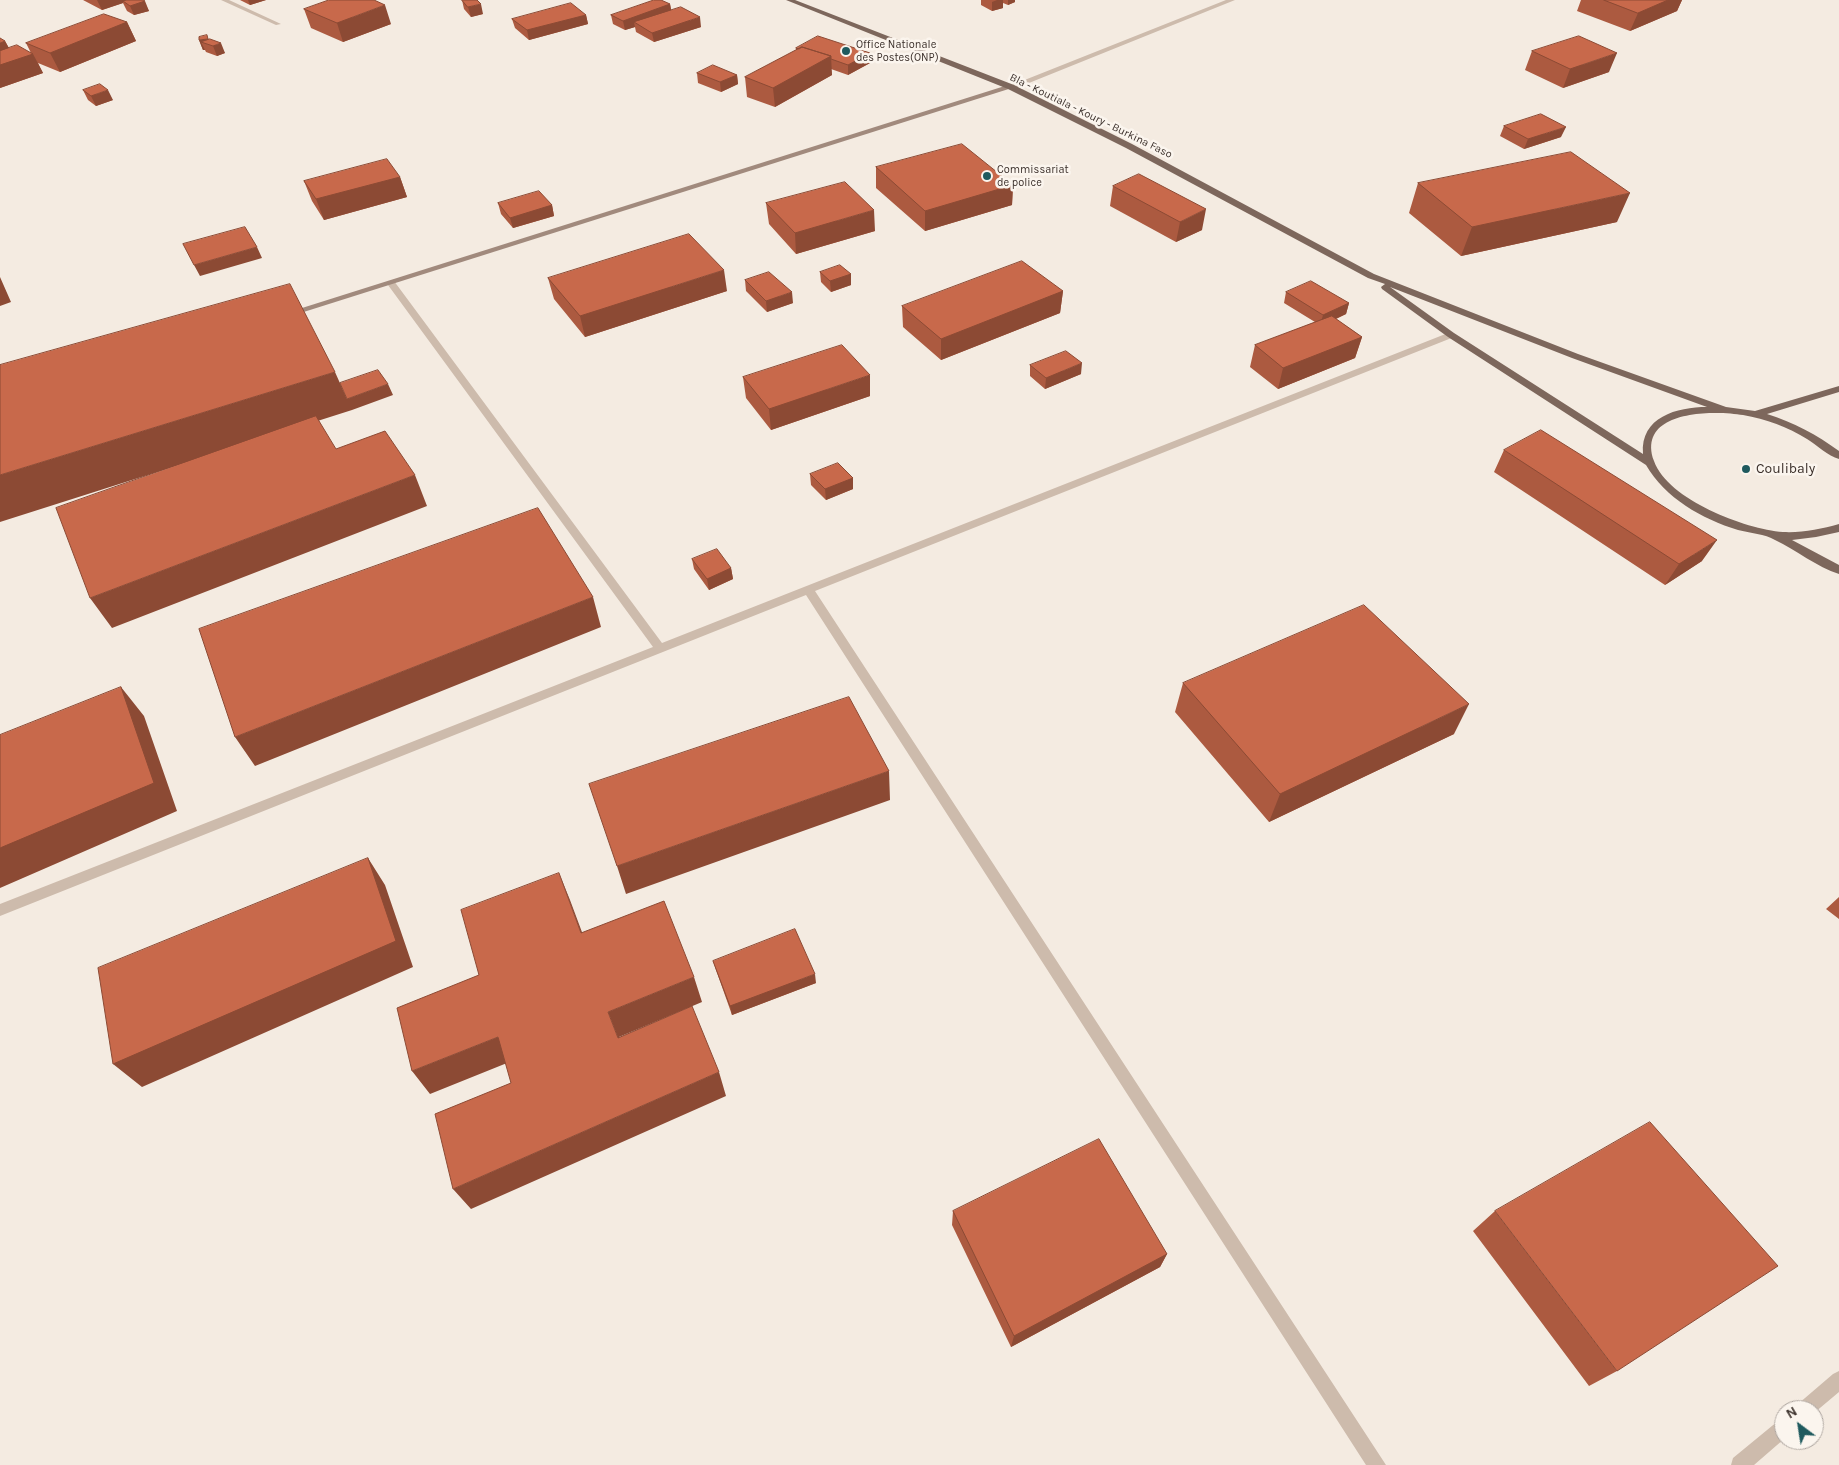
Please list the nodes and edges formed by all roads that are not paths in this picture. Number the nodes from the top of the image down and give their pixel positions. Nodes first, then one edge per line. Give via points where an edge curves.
1 (224, 0) edge
2 (789, 0) edge
3 (1232, 0) edge
4 (278, 24) dead end
5 (1011, 87) junction
6 (1371, 276) junction
7 (391, 283) junction
8 (277, 317) edge
9 (1450, 335) junction
10 (1839, 389) edge
11 (1722, 409) junction
12 (1757, 414) junction
13 (1839, 456) edge
14 (1650, 463) junction
15 (1839, 528) edge
16 (1775, 535) junction
17 (1839, 570) edge
18 (808, 589) junction
19 (660, 648) junction
20 (0, 910) edge
21 (1839, 1380) edge
22 (1816, 1400) edge
23 (1774, 1436) edge
24 (1377, 1465) edge
25 (1740, 1465) edge

1 - 4 street
2 - 5 main road, Bla - Koutiala - Koury - Burkina Faso
3 - 5 street
5 - 6 main road, Bla - Koutiala - Koury - Burkina Faso via 1129,146
5 - 7 main road
6 - 9 main road
6 - 11 main road via 1575,356
7 - 8 main road
7 - 19 street
9 - 14 main road
9 - 18 street
10 - 12 main road
11 - 12 main road
11 - 14 main road via 1690,410 1673,415 1654,428 1647,442
12 - 13 main road via 1787,423
14 - 16 main road via 1665,485 1684,501 1718,519
15 - 16 main road via 1812,535
16 - 17 main road
18 - 19 street
18 - 24 street
19 - 20 street
21 - 22 street
23 - 25 street

